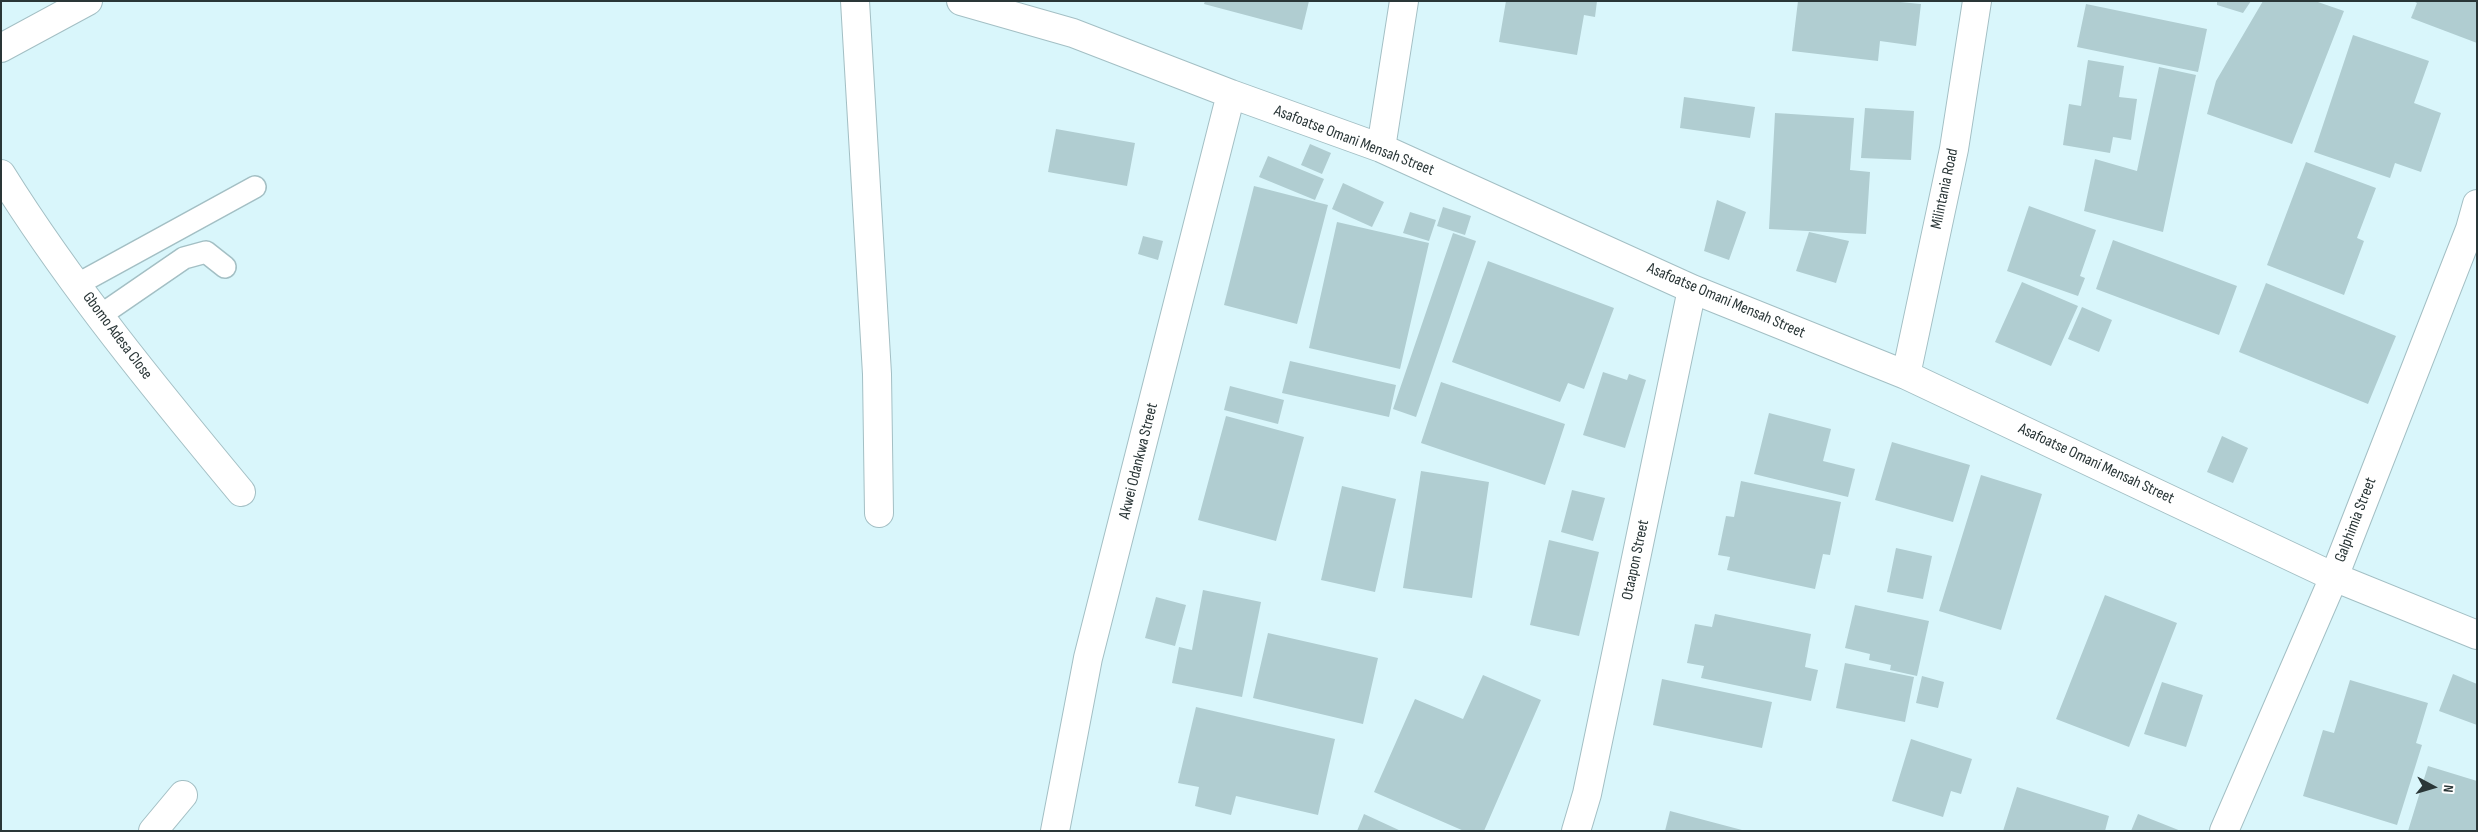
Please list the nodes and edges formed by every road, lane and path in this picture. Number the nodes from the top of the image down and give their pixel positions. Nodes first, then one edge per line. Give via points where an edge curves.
1 (88, 1) edge
2 (855, 1) edge
3 (961, 1) edge
4 (1404, 1) edge
5 (1977, 1) edge
6 (1, 48) edge
7 (1231, 94) junction
8 (1381, 148) junction
9 (1, 174) edge
10 (255, 187) dead end
11 (2477, 204) edge
12 (225, 266) dead end
13 (78, 284) junction
14 (1692, 289) junction
15 (101, 316) junction
16 (1906, 375) junction
17 (241, 492) dead end
18 (879, 513) dead end
19 (2334, 577) junction
20 (2477, 635) edge
21 (183, 795) dead end
22 (154, 831) edge
23 (1055, 831) edge
24 (1576, 831) edge
25 (2224, 831) edge

1 - 6 street
2 - 18 street via 876,374
3 - 7 street, Asafoatse Omani Mensah Street via 1073,32
4 - 8 street
5 - 16 street, Milintania Road via 1954,149
7 - 8 street, Asafoatse Omani Mensah Street
7 - 23 street, Akwei Odankwa Street via 1088,658
8 - 14 street, Asafoatse Omani Mensah Street
9 - 13 street, Gbomo Adesa Close
10 - 13 lane
11 - 19 street, Galphimia Street
12 - 15 lane via 206,252 184,258
13 - 15 street, Gbomo Adesa Close
14 - 16 street, Asafoatse Omani Mensah Street
14 - 24 street, Otaapon Street via 1589,784
15 - 17 street, Gbomo Adesa Close
16 - 19 street, Asafoatse Omani Mensah Street
19 - 20 street, Asafoatse Omani Mensah Street
19 - 25 street, Galphimia Street
21 - 22 street

